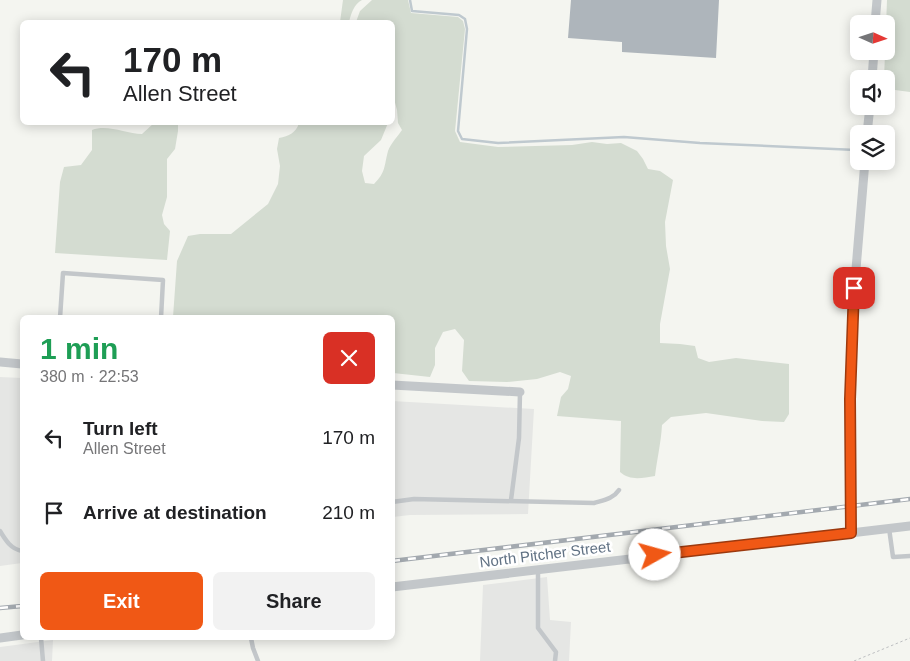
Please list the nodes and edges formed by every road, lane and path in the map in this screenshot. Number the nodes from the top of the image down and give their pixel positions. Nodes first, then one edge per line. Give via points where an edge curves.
1 (877, 0) edge
2 (876, 15) edge
3 (864, 170) edge
4 (60, 315) edge
5 (161, 315) edge
6 (0, 362) edge
7 (20, 364) edge
8 (395, 385) edge
9 (520, 392) joint
10 (619, 490) dead end
11 (511, 500) junction
12 (395, 502) edge
13 (910, 526) edge
14 (889, 528) junction
15 (0, 532) edge
16 (851, 533) junction
17 (20, 551) edge
18 (910, 556) edge
19 (538, 569) junction
20 (395, 587) edge
21 (20, 635) edge
22 (0, 638) edge
23 (910, 638) edge
24 (41, 640) edge
25 (251, 640) edge
26 (43, 661) edge
27 (258, 661) edge
28 (555, 661) edge
29 (854, 661) edge

1 - 2 street
3 - 16 street via 853,305
4 - 5 lane via 63,273 163,280
6 - 7 street
8 - 9 street
9 - 11 lane via 519,438
10 - 11 lane via 609,498 594,502
11 - 12 lane
13 - 14 street, North Pitcher Street
14 - 16 street, North Pitcher Street
14 - 18 lane via 893,557
15 - 17 lane via 15,550
16 - 19 street, North Pitcher Street
19 - 20 street, North Pitcher Street
19 - 28 lane via 538,628 556,652
21 - 22 street
23 - 29 path
24 - 26 lane
25 - 27 lane

